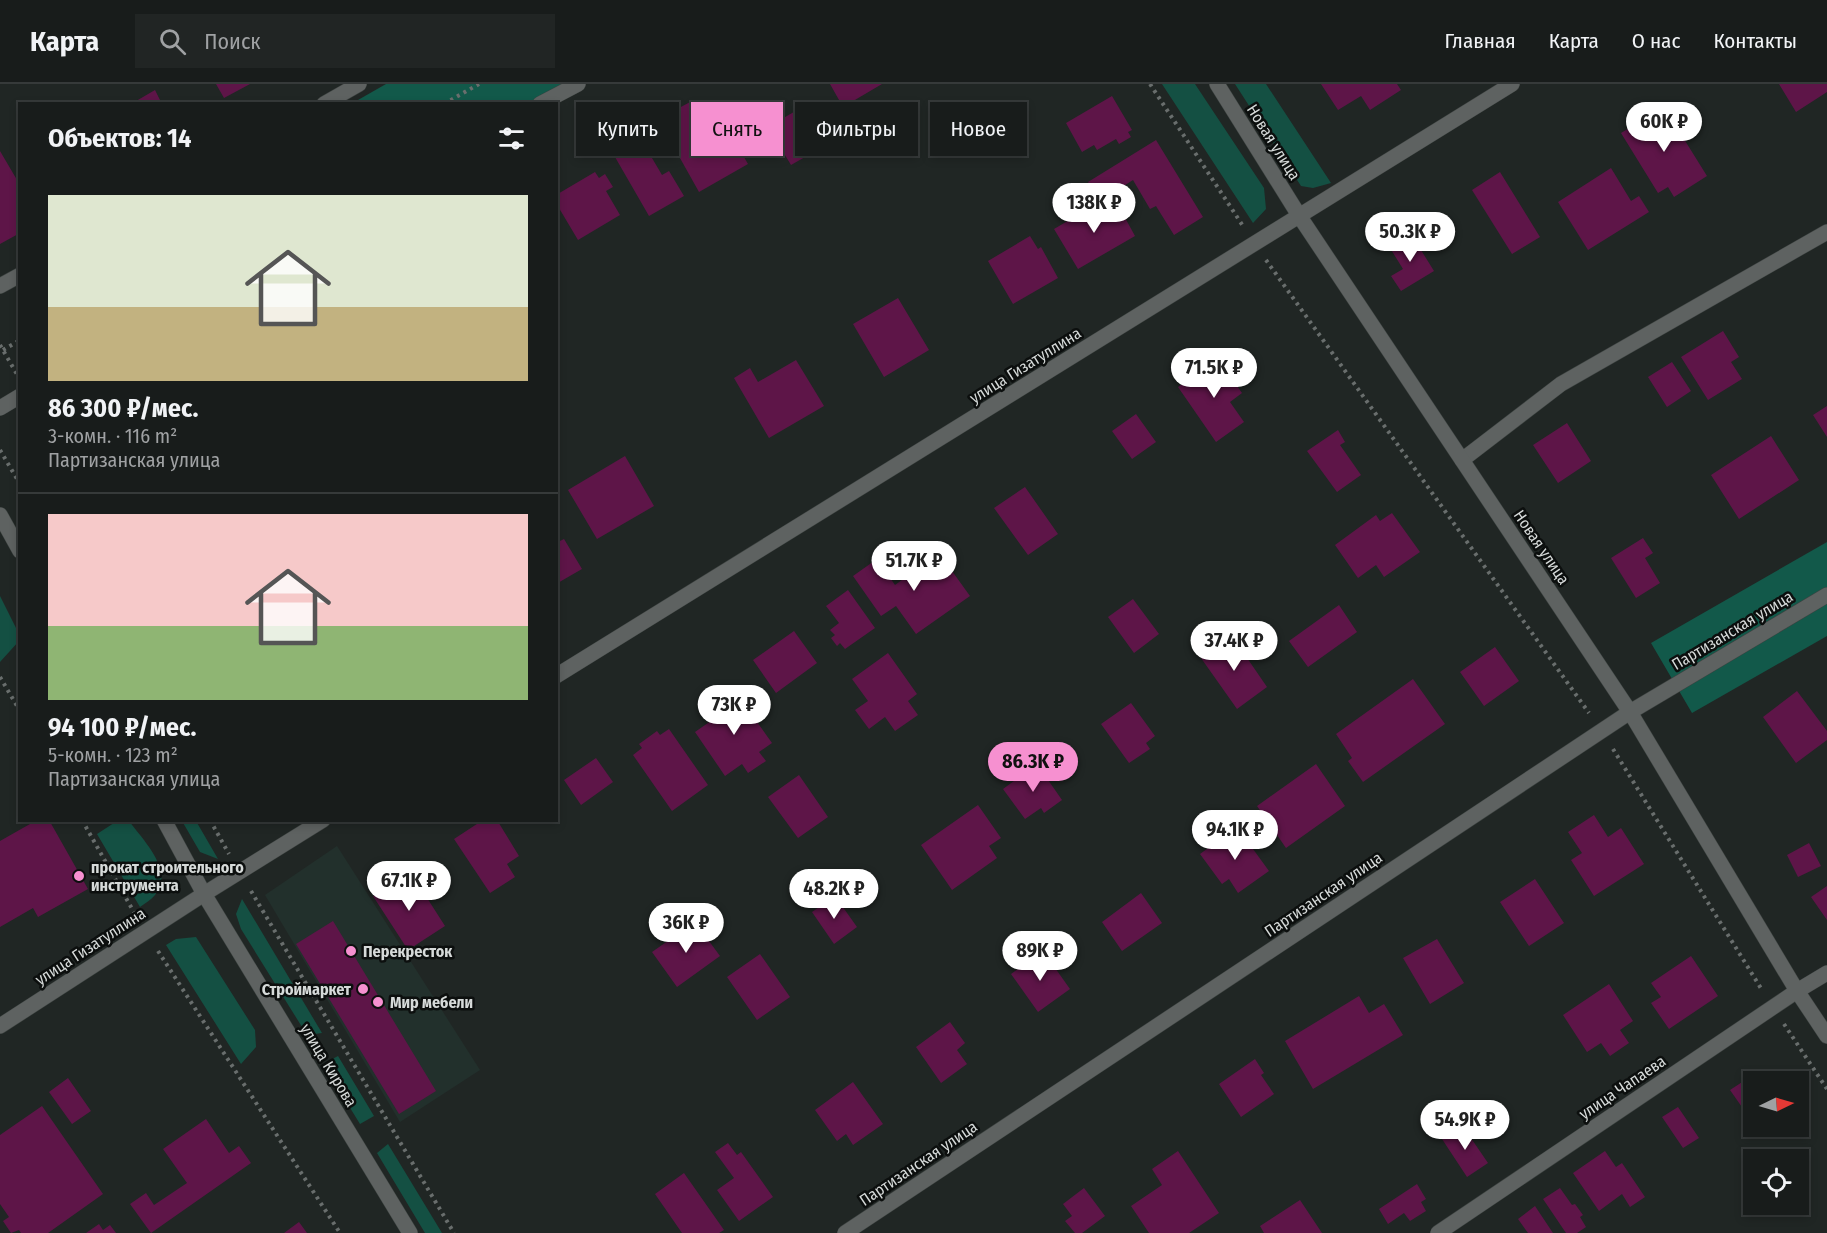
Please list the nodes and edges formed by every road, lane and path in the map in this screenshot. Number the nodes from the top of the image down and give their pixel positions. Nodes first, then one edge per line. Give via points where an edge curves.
1 (359, 84) edge
2 (479, 84) edge
3 (578, 84) edge
4 (1150, 84) edge
5 (1217, 84) edge
6 (1512, 84) edge
7 (328, 102) edge
8 (448, 102) edge
9 (544, 102) edge
10 (1300, 217) junction
11 (1827, 232) edge
12 (1255, 244) junction
13 (18, 276) edge
14 (0, 286) edge
15 (18, 341) edge
16 (1, 347) edge
17 (18, 376) edge
18 (18, 397) edge
19 (0, 408) edge
20 (0, 450) edge
21 (1462, 460) junction
22 (18, 481) edge
23 (0, 515) edge
24 (18, 547) edge
25 (1827, 595) edge
26 (558, 675) edge
27 (0, 677) edge
28 (18, 708) edge
29 (1630, 712) junction
30 (1602, 731) junction
31 (83, 822) edge
32 (165, 822) edge
33 (211, 822) edge
34 (319, 822) edge
35 (239, 872) junction
36 (204, 894) junction
37 (146, 931) junction
38 (1827, 973) edge
39 (1797, 991) junction
40 (1773, 1008) junction
41 (0, 1026) edge
42 (1827, 1036) edge
43 (1827, 1089) edge
44 (340, 1233) edge
45 (410, 1233) edge
46 (454, 1233) edge
47 (845, 1233) edge
48 (1437, 1233) edge

1 - 7 street
2 - 8 path
3 - 9 street
4 - 12 path
5 - 10 street, Новая улица
6 - 10 street, улица Гизатуллина
10 - 12 street, улица Гизатуллина
10 - 21 street, Новая улица
11 - 21 street via 1561,384
12 - 26 street, улица Гизатуллина
12 - 30 path
13 - 14 street
15 - 16 path
16 - 17 path
18 - 19 street
20 - 22 path
21 - 29 street, Новая улица
23 - 24 street
25 - 29 street, Партизанская улица
27 - 28 path
29 - 30 street, Партизанская улица
29 - 39 street, Новая улица
30 - 40 path
30 - 47 street, Партизанская улица
31 - 37 path
32 - 36 street, улица Кирова
33 - 35 path
34 - 35 street, улица Гизатуллина
35 - 36 street, улица Гизатуллина
35 - 46 path
36 - 37 street, улица Гизатуллина
36 - 45 street, улица Кирова
37 - 41 street, улица Гизатуллина
37 - 44 path
38 - 39 street, улица Чапаева
39 - 40 street, улица Чапаева
39 - 42 street, Новая улица
40 - 43 path
40 - 48 street, улица Чапаева

